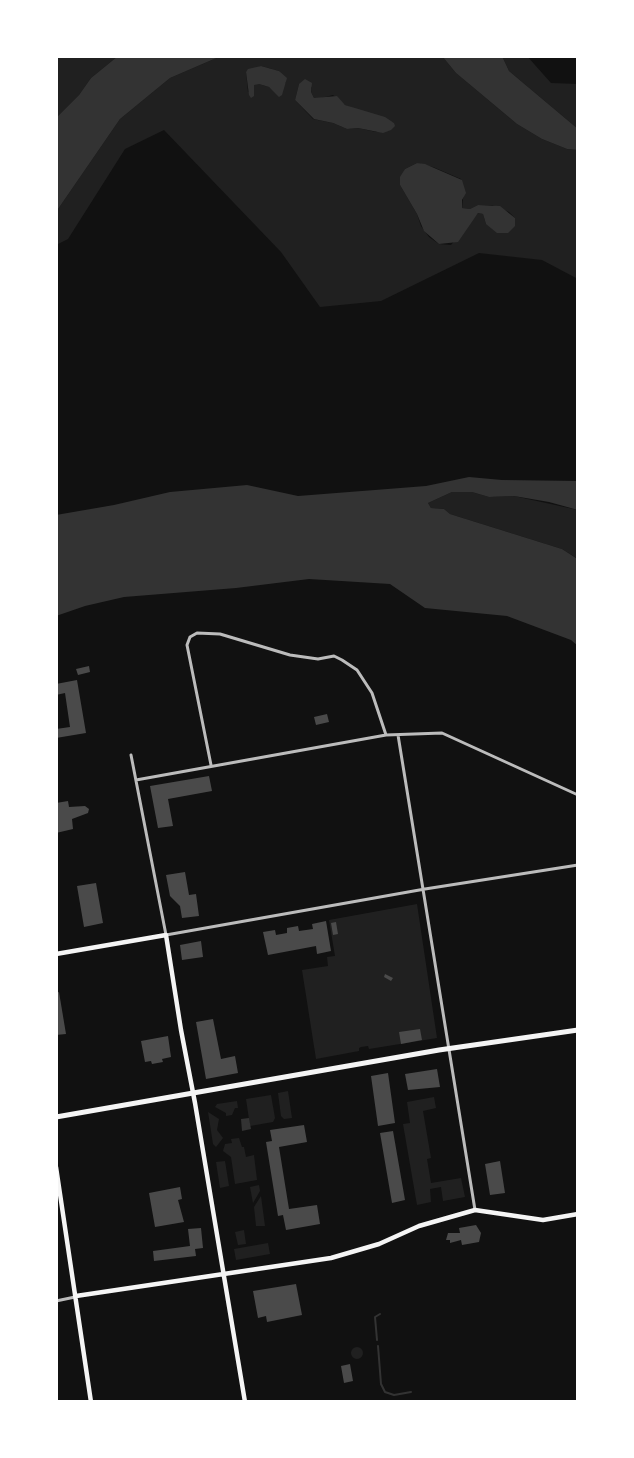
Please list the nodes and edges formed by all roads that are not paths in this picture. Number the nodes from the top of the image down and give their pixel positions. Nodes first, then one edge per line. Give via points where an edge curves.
1 (398, 734) junction
2 (386, 735) junction
3 (131, 755) dead end
4 (211, 765) junction
5 (136, 780) junction
6 (578, 795) edge
7 (578, 865) edge
8 (425, 889) junction
9 (166, 935) junction
10 (56, 954) edge
11 (578, 1030) edge
12 (450, 1049) junction
13 (193, 1094) junction
14 (56, 1117) edge
15 (56, 1167) edge
16 (476, 1210) junction
17 (578, 1214) edge
18 (225, 1274) junction
19 (76, 1296) junction
20 (56, 1301) edge
21 (91, 1402) edge
22 (245, 1402) edge

1 - 2 street
1 - 6 street via 442,733
1 - 8 street
2 - 4 street
2 - 4 street via 372,693 357,670 342,660 334,656 318,659 290,655 213,633 192,636 187,645
3 - 5 street
4 - 5 street
5 - 9 street
7 - 8 street
8 - 9 street
8 - 12 street
9 - 10 main road
9 - 13 main road
11 - 12 main road
12 - 13 main road
12 - 16 street
13 - 14 main road
13 - 18 main road
15 - 19 main road
16 - 17 main road via 543,1220
16 - 18 main road via 419,1226 379,1244 330,1258
18 - 19 main road
18 - 22 main road
19 - 20 street
19 - 21 main road

